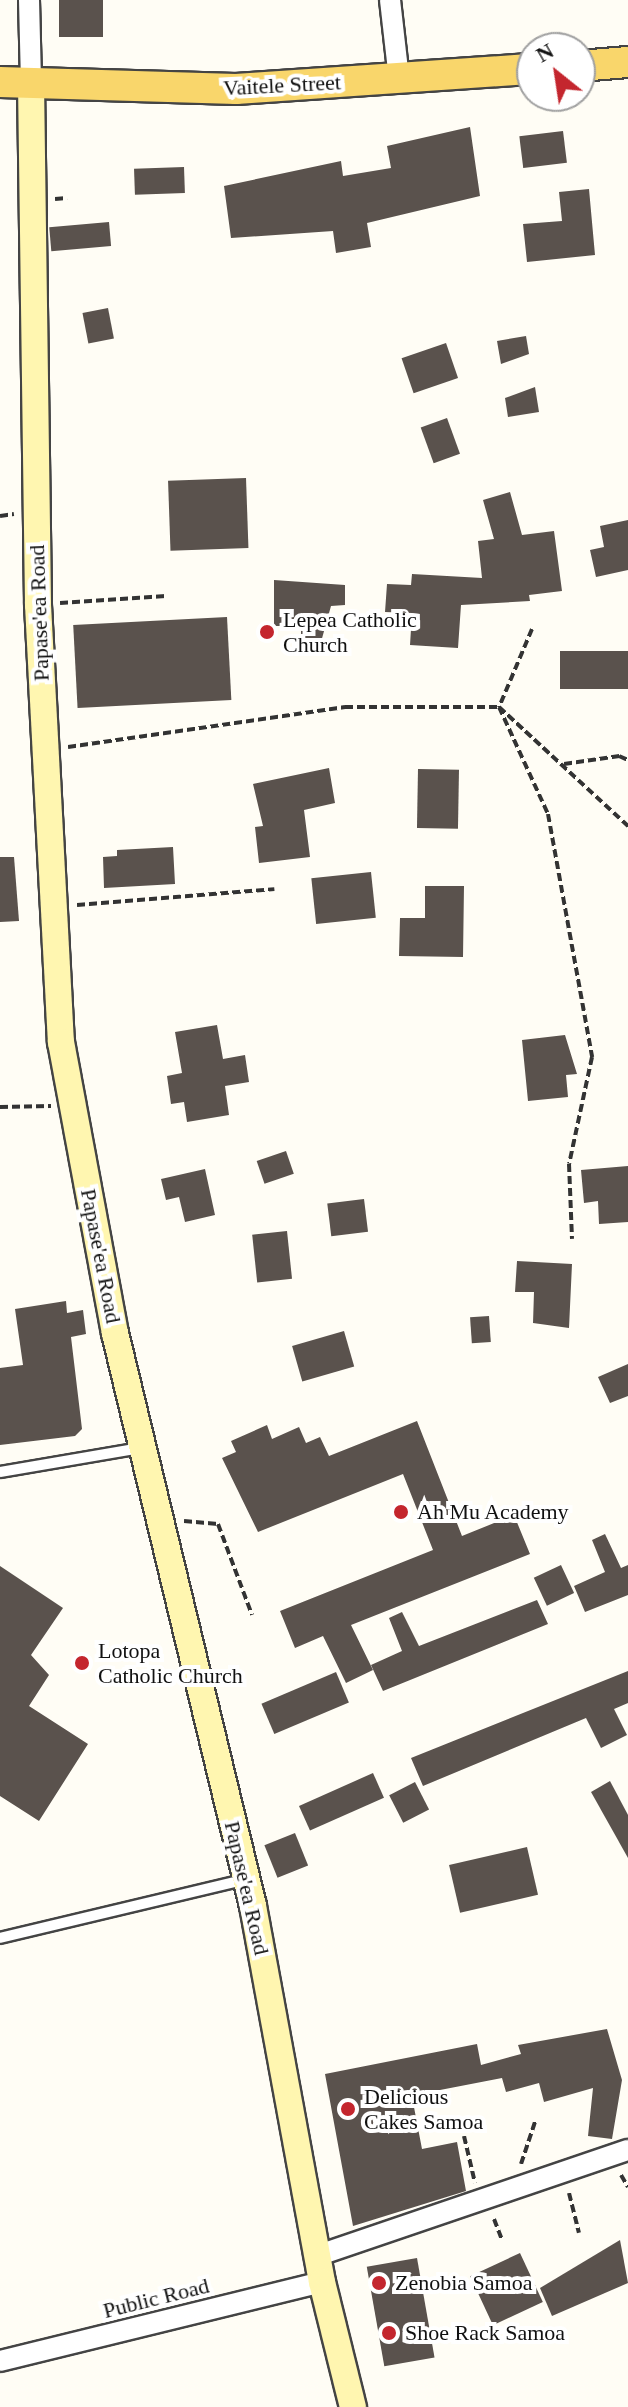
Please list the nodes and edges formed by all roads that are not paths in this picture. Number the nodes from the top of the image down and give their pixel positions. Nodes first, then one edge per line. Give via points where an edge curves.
1 (29, 0) edge
2 (390, 0) edge
3 (628, 62) edge
4 (596, 65) edge
5 (516, 70) edge
6 (399, 79) junction
7 (0, 82) edge
8 (31, 82) junction
9 (140, 1448) junction
10 (0, 1472) edge
11 (247, 1879) junction
12 (0, 1938) edge
13 (628, 2150) edge
14 (319, 2255) junction
15 (322, 2282) junction
16 (0, 2361) edge
17 (353, 2407) edge

1 - 8 street
2 - 6 street
3 - 4 main road
5 - 6 main road, Vaitele Street
6 - 8 main road, Vaitele Street via 236,89
7 - 8 main road, Vaitele Street
8 - 9 main road, Papase'ea Road via 38,605 50,906 72,1099
9 - 10 lane
9 - 11 main road, Papase'ea Road
11 - 12 lane
11 - 14 main road, Papase'ea Road
13 - 14 street
14 - 15 main road, Papase'ea Road
15 - 16 street, Public Road
15 - 17 main road, Papase'ea Road

